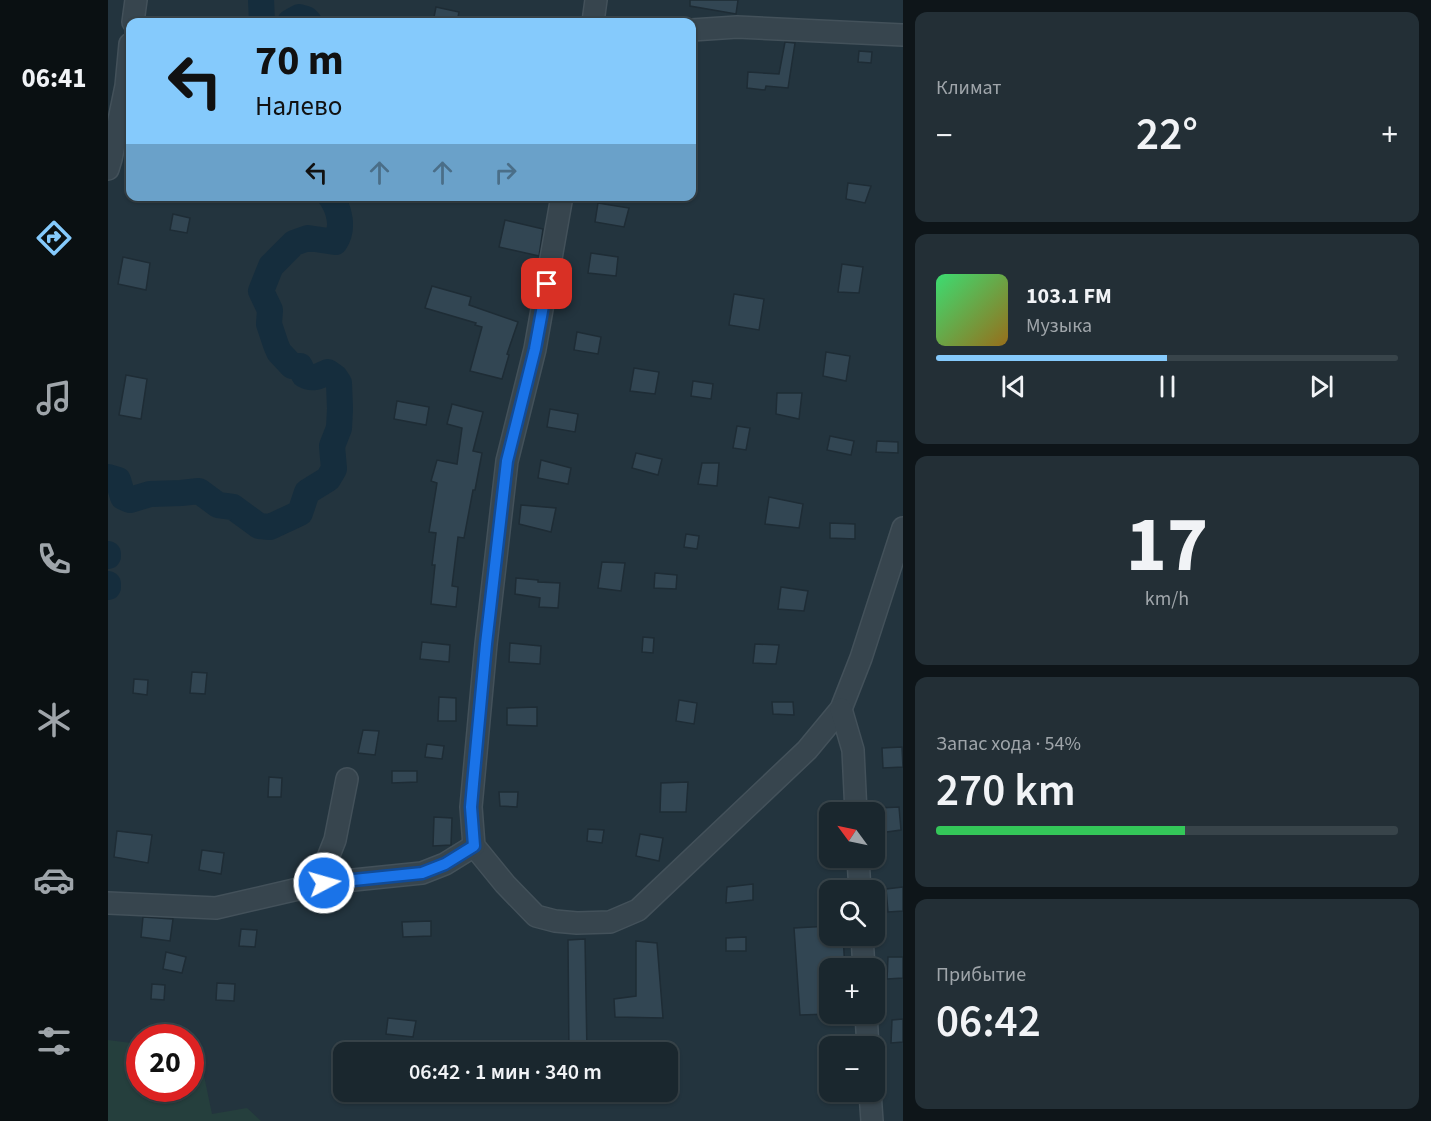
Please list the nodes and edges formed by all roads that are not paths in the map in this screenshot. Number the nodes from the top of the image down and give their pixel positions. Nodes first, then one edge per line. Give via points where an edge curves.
1 (136, 0) edge
2 (596, 0) edge
3 (134, 18) edge
4 (594, 18) edge
5 (696, 30) edge
6 (903, 35) edge
7 (126, 86) edge
8 (108, 169) edge
9 (561, 201) edge
10 (903, 528) edge
11 (841, 709) junction
12 (347, 779) dead end
13 (855, 802) edge
14 (474, 846) junction
15 (324, 883) junction
16 (108, 903) edge
17 (871, 1102) edge
18 (872, 1121) edge

1 - 3 street
2 - 4 street
5 - 6 street via 737,27
7 - 8 street
9 - 14 street via 535,349 507,461 472,795
10 - 11 street
11 - 13 street via 853,750
11 - 14 street via 807,750 638,910 610,922 577,923 536,916
12 - 15 street
14 - 15 street via 422,873
15 - 16 street via 216,908
17 - 18 street

